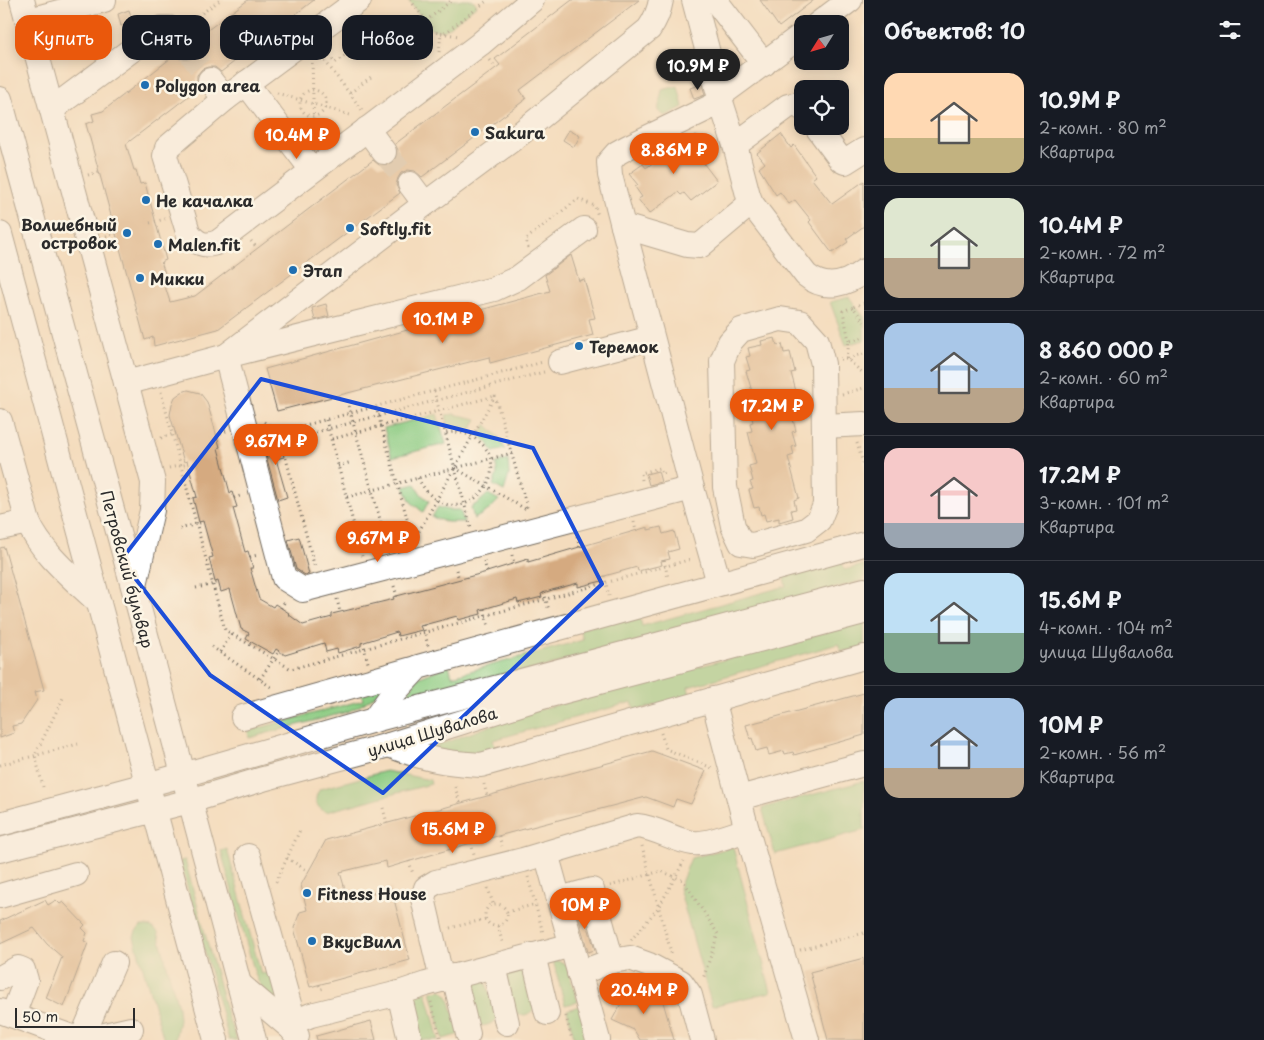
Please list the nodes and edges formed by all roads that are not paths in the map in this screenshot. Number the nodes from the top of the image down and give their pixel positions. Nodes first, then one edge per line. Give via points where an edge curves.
1 (104, 0) edge
2 (359, 0) edge
3 (532, 0) edge
4 (661, 0) edge
5 (694, 0) edge
6 (715, 0) edge
7 (850, 0) edge
8 (25, 10) edge
9 (830, 15) edge
10 (794, 41) edge
11 (122, 57) edge
12 (764, 64) junction
13 (210, 80) tunnel mouth
14 (250, 81) junction
15 (0, 99) edge
16 (225, 99) junction
17 (720, 99) junction
18 (794, 105) edge
19 (52, 109) junction
20 (369, 123) junction
21 (822, 135) edge
22 (735, 145) junction
23 (864, 150) edge
24 (384, 152) tunnel mouth
25 (316, 167) junction
26 (410, 184) tunnel mouth
27 (751, 203) junction
28 (425, 204) junction
29 (623, 226) junction
30 (584, 229) dead end
31 (0, 234) edge
32 (864, 271) edge
33 (651, 338) junction
34 (226, 356) junction
35 (554, 364) road end
36 (126, 383) junction
37 (0, 421) edge
38 (824, 426) junction
39 (860, 433) edge
40 (692, 488) junction
41 (28, 522) junction
42 (0, 528) edge
43 (864, 544) edge
44 (719, 583) junction
45 (134, 590) junction
46 (864, 590) edge
47 (100, 604) junction
48 (864, 612) edge
49 (864, 657) edge
50 (423, 658) junction
51 (713, 699) junction
52 (242, 717) dead end
53 (374, 720) junction
54 (389, 745) junction
55 (864, 764) edge
56 (183, 774) junction
57 (147, 784) junction
58 (739, 798) junction
59 (190, 801) junction
60 (154, 810) junction
61 (0, 824) edge
62 (747, 830) junction
63 (0, 850) edge
64 (546, 853) junction
65 (248, 856) dead end
66 (76, 874) dead end
67 (0, 896) edge
68 (559, 899) junction
69 (572, 945) junction
70 (533, 955) junction
71 (612, 961) junction
72 (114, 963) dead end
73 (494, 966) junction
74 (579, 973) junction
75 (0, 978) edge
76 (442, 983) junction
77 (239, 984) junction
78 (399, 993) junction
79 (207, 1011) junction
80 (6, 1013) edge
81 (547, 1013) dead end
82 (507, 1024) dead end
83 (131, 1030) dead end
84 (295, 1030) edge
85 (468, 1034) dead end
86 (82, 1040) edge
87 (197, 1040) edge
88 (216, 1040) edge
89 (254, 1040) edge
90 (410, 1040) edge
91 (598, 1040) edge
92 (702, 1040) edge
93 (807, 1040) edge

1 - 8 street
2 - 14 street via 315,38
3 - 20 street via 480,44
4 - 28 street via 659,12 649,28 521,133
5 - 17 street
6 - 12 street
7 - 9 street
8 - 19 street
10 - 12 street
11 - 19 street
12 - 17 street
13 - 16 street
14 - 16 street
14 - 25 street
15 - 45 street, Петровский бульвар
16 - 25 street via 165,151 193,240 211,245 218,242
17 - 22 street
17 - 29 street via 617,153 609,162
18 - 22 street
19 - 36 street
20 - 24 street
20 - 25 street
21 - 23 street via 840,160 845,162
22 - 27 street
26 - 28 street
27 - 29 street via 700,246 686,245
27 - 32 street via 814,282 838,284 852,281
28 - 34 street
29 - 33 street
30 - 34 street via 518,278 494,289
31 - 47 street
33 - 35 street
33 - 40 street
34 - 36 street
34 - 40 street via 284,578 303,590
36 - 45 street via 153,482 152,510
37 - 41 street
38 - 38 street via 824,364 817,341 800,322 780,319 741,330 730,342 722,361 725,487 733,526 741,543 753,545 806,530 819,520 825,505
38 - 39 street
40 - 44 street
41 - 42 street
41 - 47 street via 32,532 56,561
43 - 44 street
44 - 50 street
45 - 56 street, Петровский бульвар
46 - 53 street, улица Шувалова
47 - 57 street
48 - 54 street, улица Шувалова via 539,698
49 - 51 street
50 - 52 street
50 - 53 street
51 - 54 street via 481,765 451,764 416,756
51 - 58 street
53 - 56 street, улица Шувалова
54 - 59 street, улица Шувалова
55 - 58 street
56 - 57 street, улица Шувалова
56 - 59 street, Петровский бульвар
57 - 60 street
57 - 61 street, улица Шувалова
58 - 62 street
59 - 60 street, улица Шувалова
59 - 77 street, Петровский бульвар
60 - 63 street, улица Шувалова
60 - 79 street
62 - 64 street via 694,843 637,826
62 - 93 street
64 - 68 street
64 - 76 street via 436,882 426,888 423,898
65 - 84 street
66 - 67 street
68 - 69 street
68 - 71 street via 592,890
69 - 70 street
69 - 74 street
70 - 73 street
70 - 81 street
71 - 74 street
71 - 92 street via 630,958 681,982 690,995
72 - 86 street
73 - 76 street
73 - 82 street
74 - 91 street
75 - 80 street via 18,968 23,970 26,980
76 - 78 street
76 - 85 street
77 - 84 street
77 - 89 street, Петровский бульвар
78 - 84 street via 311,1015
78 - 90 street
79 - 87 street
79 - 88 street
80 - 86 street
83 - 86 street

